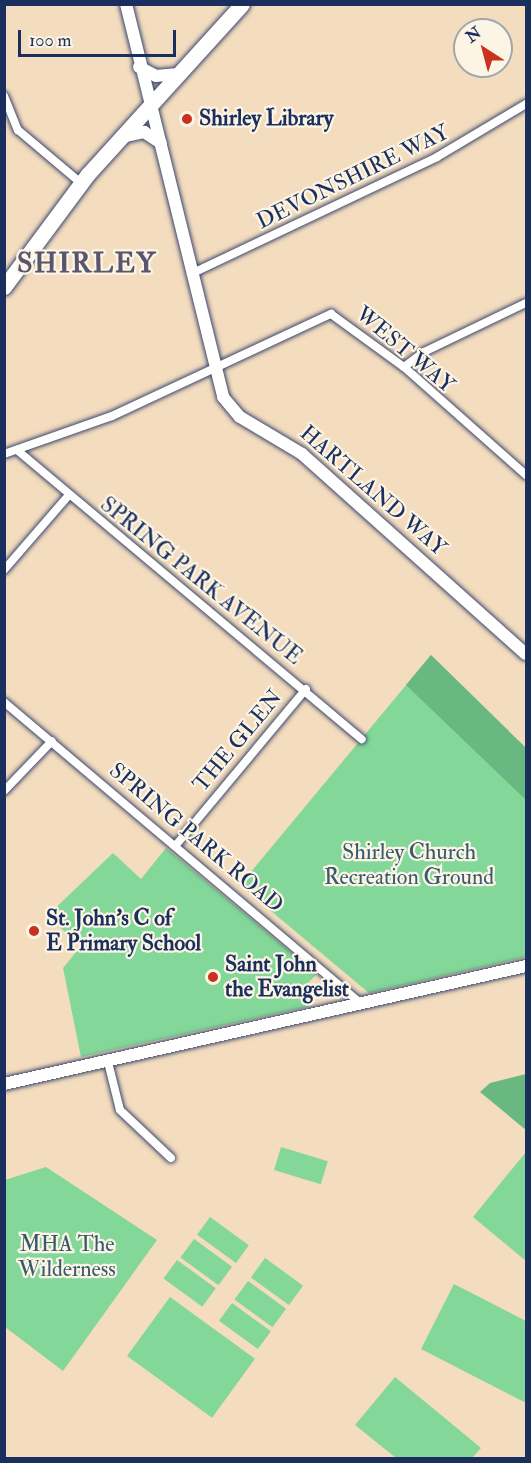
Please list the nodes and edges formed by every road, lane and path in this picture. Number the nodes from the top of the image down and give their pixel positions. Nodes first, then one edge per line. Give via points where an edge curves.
1 (126, 4) edge
2 (242, 4) edge
3 (139, 67) junction
4 (178, 74) junction
5 (4, 96) edge
6 (150, 104) junction
7 (526, 104) edge
8 (119, 138) junction
9 (161, 143) junction
10 (81, 183) junction
11 (191, 274) junction
12 (4, 287) edge
13 (526, 303) edge
14 (213, 367) junction
15 (404, 367) junction
16 (17, 450) junction
17 (4, 454) edge
18 (526, 475) edge
19 (68, 496) junction
20 (4, 570) edge
21 (526, 654) edge
22 (306, 689) junction
23 (4, 702) edge
24 (362, 739) dead end
25 (52, 741) junction
26 (4, 791) edge
27 (176, 845) junction
28 (526, 966) edge
29 (361, 1004) junction
30 (108, 1062) junction
31 (4, 1084) edge
32 (171, 1158) dead end

1 - 3 street, HARTLAND WAY
2 - 4 highway
3 - 4 street via 156,76
3 - 6 street, HARTLAND WAY
4 - 6 highway
5 - 10 street via 18,130
6 - 8 highway
6 - 9 street, HARTLAND WAY
7 - 11 street, DEVONSHIRE WAY via 454,148
8 - 9 street via 144,132
8 - 10 highway
9 - 11 street, HARTLAND WAY
10 - 12 highway
11 - 14 street, HARTLAND WAY
13 - 15 street via 423,352
14 - 15 street, WEST WAY via 330,314
14 - 16 street via 112,416
14 - 21 street, HARTLAND WAY via 223,397 240,417 302,454
15 - 18 street, WEST WAY
16 - 17 street
16 - 19 street, SPRING PARK AVENUE
19 - 20 street
19 - 22 street, SPRING PARK AVENUE
22 - 24 street, SPRING PARK AVENUE
22 - 27 street, THE GLEN
23 - 25 street, SPRING PARK ROAD
25 - 26 street
25 - 27 street, SPRING PARK ROAD
27 - 29 street, SPRING PARK ROAD
28 - 29 street
29 - 30 street
30 - 31 street
30 - 32 street via 120,1110

